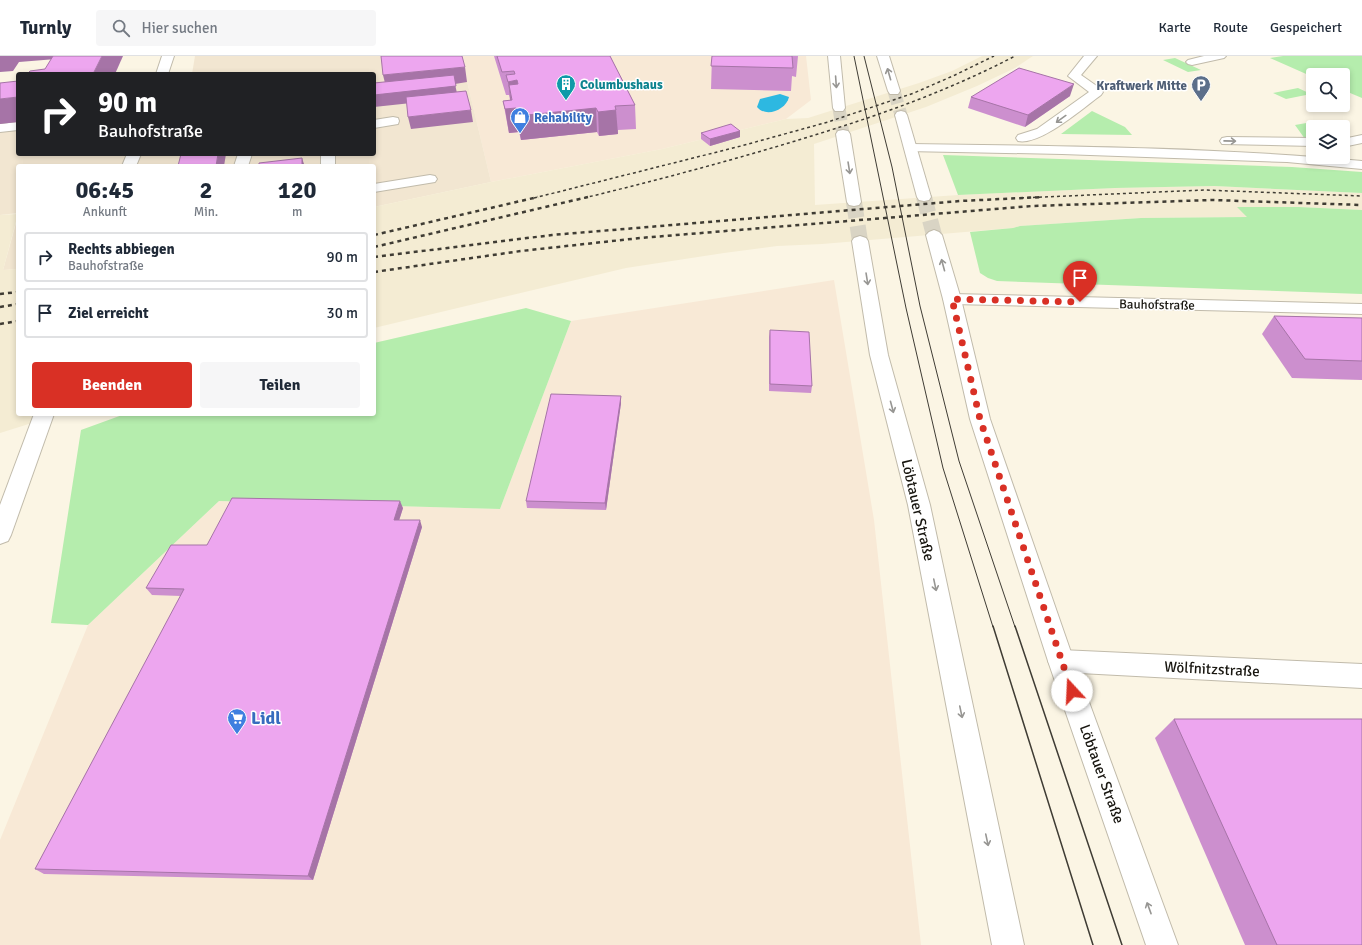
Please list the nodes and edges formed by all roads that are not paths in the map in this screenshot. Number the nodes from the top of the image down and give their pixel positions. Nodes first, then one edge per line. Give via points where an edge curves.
1 (168, 56) edge
2 (834, 56) edge
3 (884, 56) edge
4 (1091, 56) edge
5 (1220, 56) edge
6 (1192, 62) dead end
7 (163, 72) edge
8 (894, 91) tunnel mouth
9 (839, 108) tunnel mouth
10 (901, 115) tunnel mouth
11 (393, 121) dead end
12 (376, 124) edge
13 (16, 126) edge
14 (0, 128) edge
15 (843, 134) tunnel mouth
16 (1023, 138) junction
17 (1361, 139) edge
18 (1142, 140) dead end
19 (1217, 141) dead end
20 (1350, 141) edge
21 (1306, 142) edge
22 (909, 143) junction
23 (1362, 165) edge
24 (430, 179) dead end
25 (376, 188) edge
26 (924, 197) tunnel mouth
27 (854, 202) tunnel mouth
28 (934, 235) tunnel mouth
29 (860, 241) tunnel mouth
30 (952, 299) junction
31 (1362, 309) edge
32 (43, 416) edge
33 (0, 535) edge
34 (1061, 661) junction
35 (1362, 676) edge
36 (1008, 945) edge
37 (1162, 945) edge

1 - 7 main road
2 -> 9 main road
8 -> 3 main road
4 -> 16 main road via 1074,76 1097,92 1042,132
5 - 6 main road
10 - 22 main road
11 - 12 main road
13 - 14 main road
15 -> 27 main road
16 - 18 main road
16 - 22 main road
17 - 20 main road
19 -> 21 main road
22 - 23 main road via 1264,157
22 - 26 main road
24 - 25 main road
30 -> 28 main road, Löbtauer Straße
29 -> 36 main road, Löbtauer Straße via 879,355 919,505
30 - 31 main road, Bauhofstraße
30 - 34 main road, Löbtauer Straße via 980,419
32 - 33 main road
34 - 35 main road, Wölfnitzstraße
37 -> 34 main road, Löbtauer Straße

